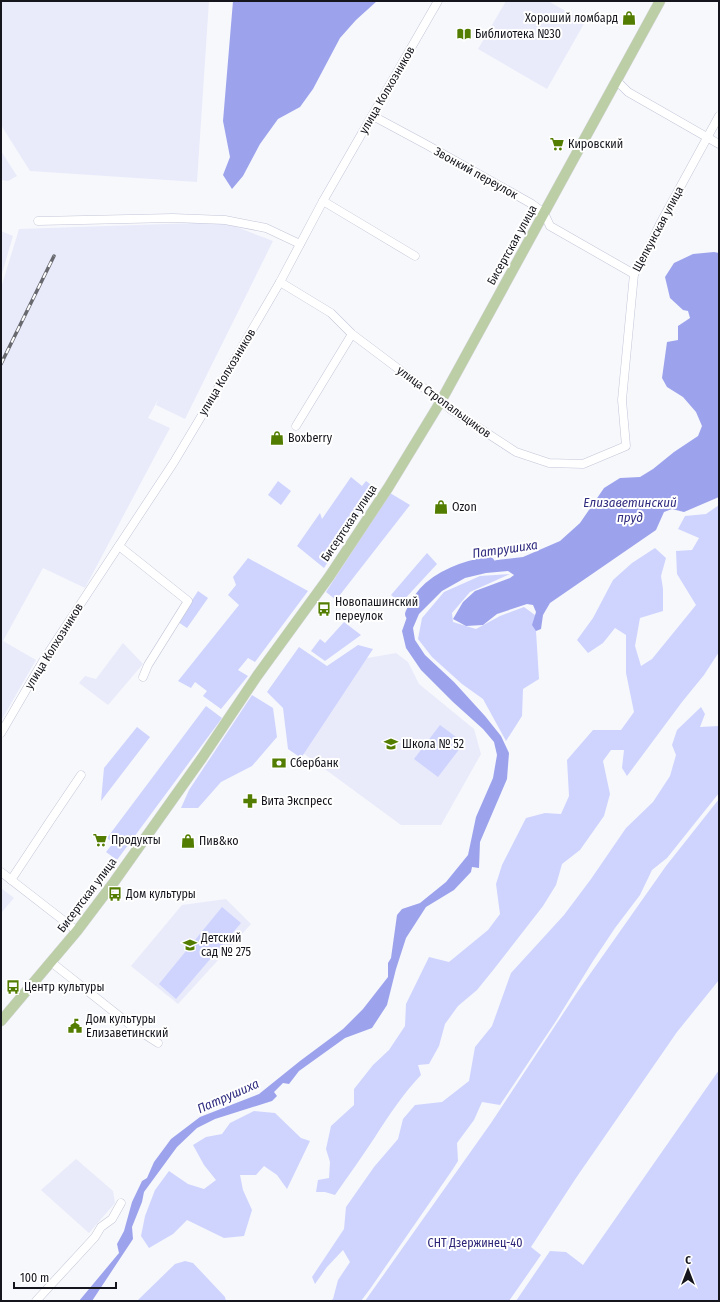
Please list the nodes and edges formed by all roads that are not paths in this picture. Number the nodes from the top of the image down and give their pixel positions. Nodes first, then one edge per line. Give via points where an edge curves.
1 (438, 1) edge
2 (660, 1) edge
3 (616, 80) junction
4 (373, 116) junction
5 (719, 116) edge
6 (707, 137) junction
7 (719, 144) edge
8 (323, 201) junction
9 (544, 214) junction
10 (38, 221) dead end
11 (300, 244) junction
12 (415, 256) dead end
13 (634, 274) junction
14 (280, 282) junction
15 (352, 334) junction
16 (441, 401) junction
17 (296, 426) dead end
18 (626, 446) joint
19 (119, 546) junction
20 (143, 677) dead end
21 (1, 733) edge
22 (81, 775) dead end
23 (1, 872) edge
24 (11, 880) junction
25 (77, 931) junction
26 (51, 962) junction
27 (1, 1021) edge
28 (158, 1043) dead end
29 (121, 1203) dead end
30 (36, 1301) edge

1 - 4 street, улица Колхозников
2 - 3 main road, Бисертская улица
3 - 6 street via 628,92
3 - 9 main road, Бисертская улица
4 - 8 street, улица Колхозников
4 - 9 street, Звонкий переулок via 532,204
5 - 6 street, Щелкунская улица
6 - 7 street
6 - 13 street, Щелкунская улица
8 - 11 street, улица Колхозников
8 - 12 street
9 - 13 street, Звонкий переулок via 550,226
9 - 16 main road, Бисертская улица
10 - 11 street via 173,218 225,220 266,228
11 - 14 street, улица Колхозников
13 - 18 street, Щелкунская улица via 622,400
14 - 15 street, улица Стропальщиков via 331,313
14 - 19 street, улица Колхозников via 174,462
15 - 16 street, улица Стропальщиков
15 - 17 street
16 - 18 street, улица Стропальщиков via 516,452 549,463 584,464
16 - 25 main road, Бисертская улица via 329,577 257,676 150,833
19 - 20 street via 188,601
19 - 21 street, улица Колхозников via 43,661
22 - 24 street
23 - 24 street
24 - 25 street
25 - 26 main road, Бисертская улица
26 - 27 main road, Бисертская улица
26 - 28 street via 133,1027
29 - 30 street via 112,1219 101,1227 95,1237

